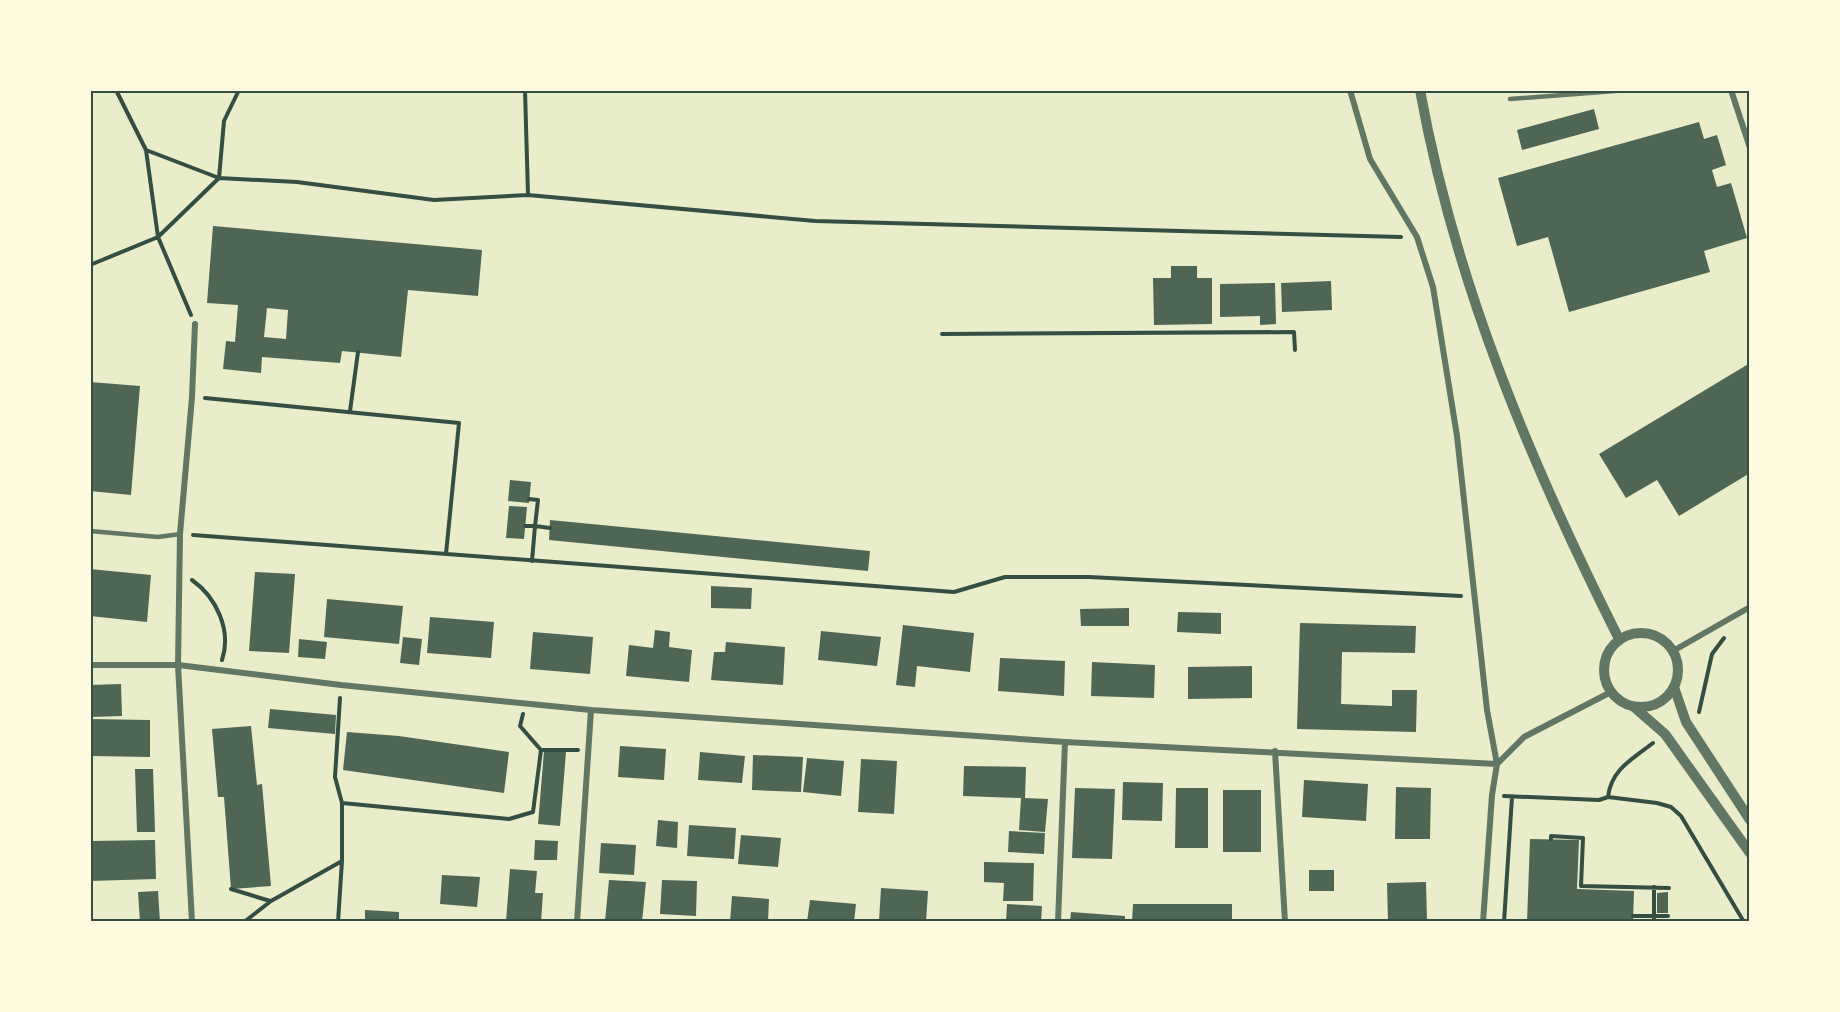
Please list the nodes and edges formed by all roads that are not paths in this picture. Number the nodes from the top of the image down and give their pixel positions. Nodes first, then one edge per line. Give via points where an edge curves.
1 (1350, 90) edge
2 (1420, 90) edge
3 (1628, 90) edge
4 (1731, 90) edge
5 (1510, 99) dead end
6 (1750, 148) edge
7 (195, 324) road end
8 (90, 531) edge
9 (180, 534) junction
10 (1750, 607) edge
11 (1619, 639) junction
12 (1673, 651) junction
13 (90, 664) edge
14 (178, 665) junction
15 (1674, 687) junction
16 (1611, 692) junction
17 (1634, 706) junction
18 (591, 710) junction
19 (1065, 742) junction
20 (1275, 751) junction
21 (1497, 764) junction
22 (1750, 820) edge
23 (1750, 854) edge
24 (192, 922) edge
25 (577, 922) edge
26 (1058, 922) edge
27 (1285, 922) edge
28 (1483, 922) edge

1 - 21 street via 1370,159 1417,237 1433,287 1455,424 1487,710
2 - 11 street via 1459,254 1488,345 1569,539
3 - 5 lane
4 - 6 street
7 - 9 street
8 - 9 lane via 158,537
9 - 14 street
10 - 12 street
11 - 12 street via 1646,633 1661,638
11 - 16 street via 1604,665
12 - 15 street via 1678,663
13 - 14 street
14 - 18 street via 341,686
14 - 24 street
15 - 17 street via 1660,702
15 - 22 street via 1686,722
16 - 17 street via 1618,700
16 - 21 street via 1524,737
17 - 23 street via 1665,734
18 - 19 street
18 - 25 street
19 - 20 street
19 - 26 street
20 - 21 street
20 - 27 street
21 - 28 street

